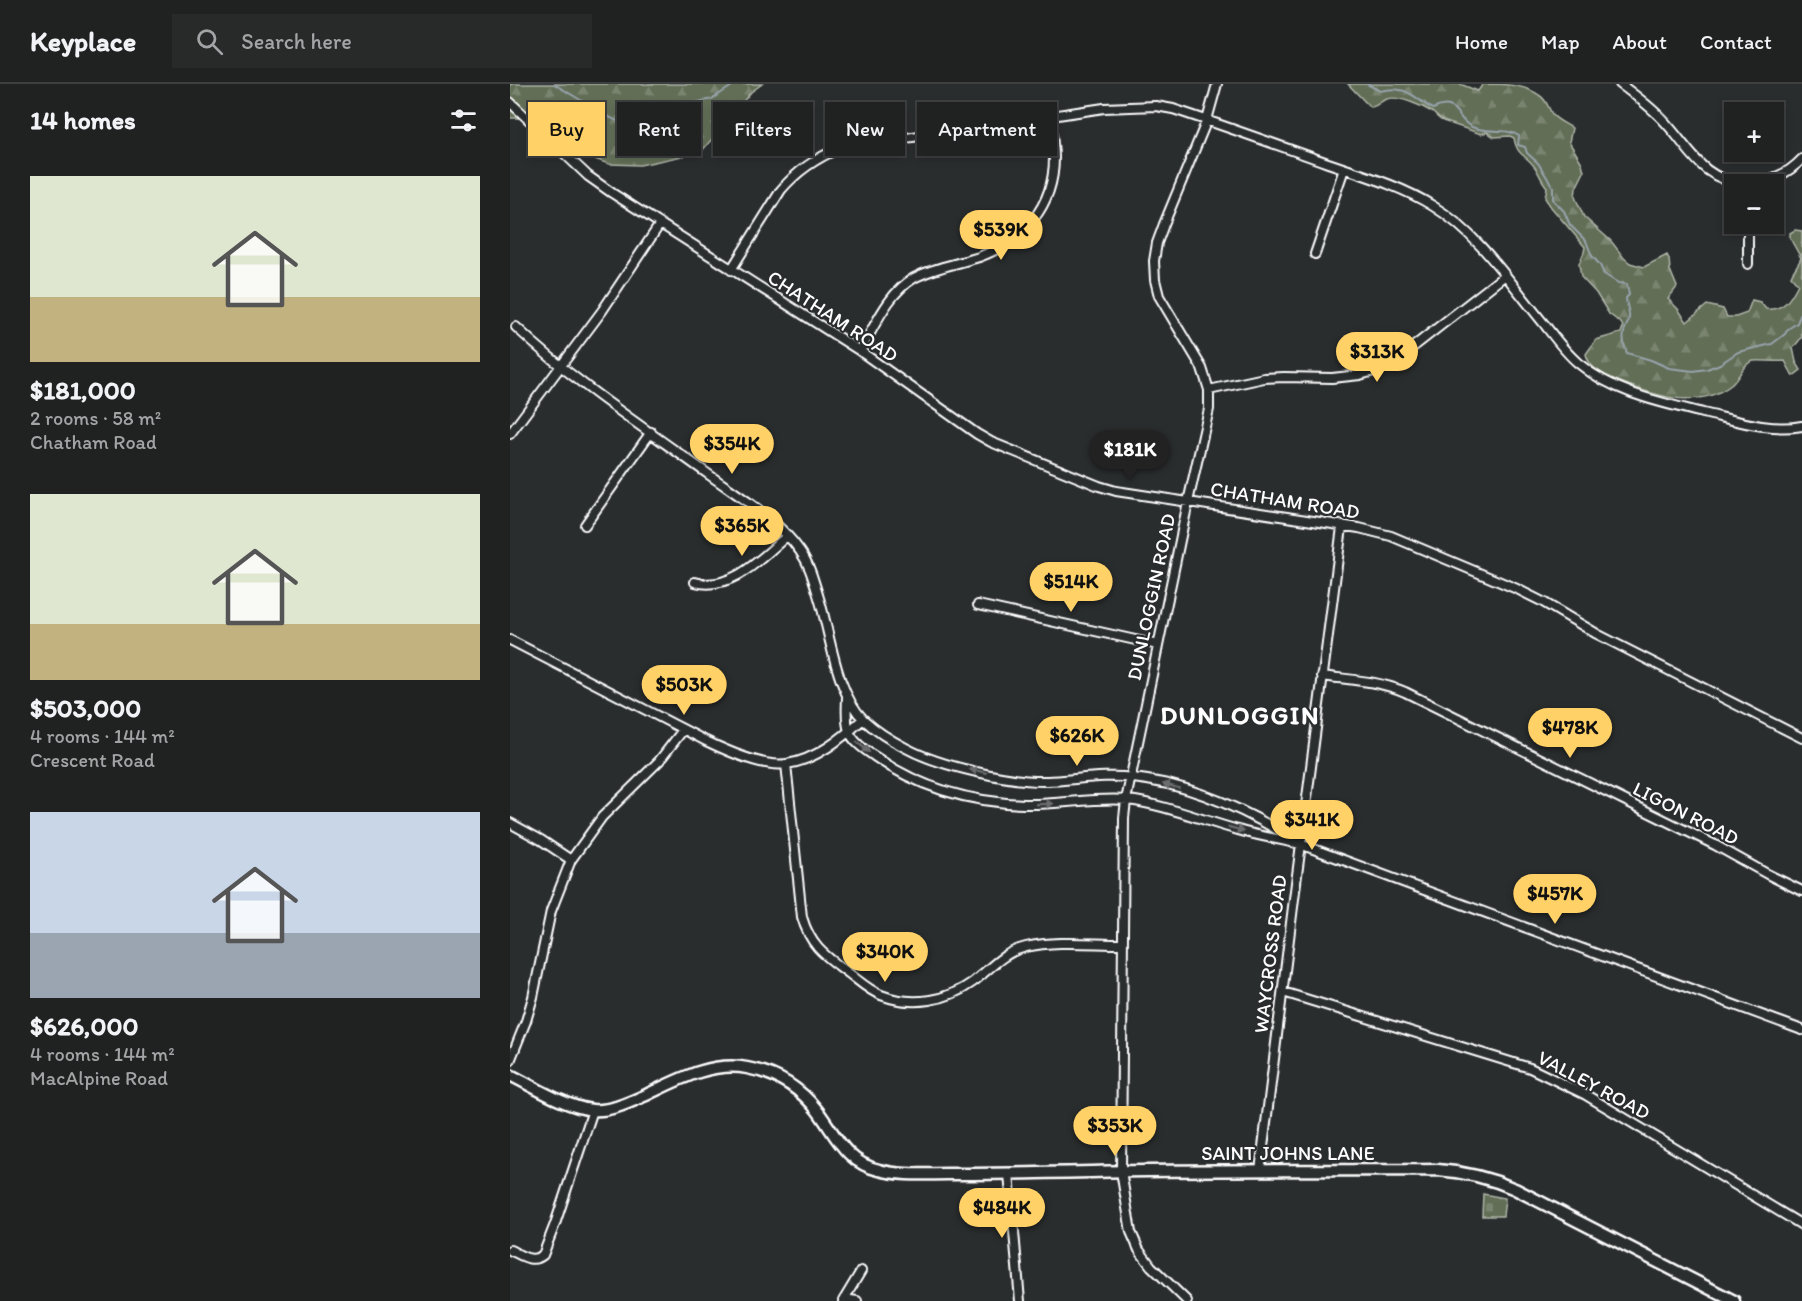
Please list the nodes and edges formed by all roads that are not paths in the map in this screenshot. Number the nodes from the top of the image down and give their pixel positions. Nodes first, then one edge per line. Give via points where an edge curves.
1 (1217, 84) edge
2 (1620, 84) edge
3 (510, 102) edge
4 (1057, 116) edge
5 (1208, 120) junction
6 (917, 136) edge
7 (1054, 156) edge
8 (1802, 159) edge
9 (1344, 168) junction
10 (1784, 174) edge
11 (1724, 180) edge
12 (660, 224) junction
13 (1748, 234) edge
14 (1315, 254) dead end
15 (1748, 264) dead end
16 (731, 270) junction
17 (1504, 276) junction
18 (516, 327) dead end
19 (860, 351) junction
20 (560, 366) junction
21 (1209, 390) junction
22 (1802, 426) edge
23 (651, 432) junction
24 (510, 434) edge
25 (1188, 502) junction
26 (585, 525) dead end
27 (1342, 527) junction
28 (788, 536) junction
29 (695, 582) dead end
30 (978, 605) dead end
31 (510, 640) edge
32 (1158, 645) junction
33 (1322, 676) junction
34 (847, 695) junction
35 (863, 719) junction
36 (683, 730) junction
37 (849, 732) junction
38 (1802, 738) edge
39 (786, 764) junction
40 (1131, 777) junction
41 (1126, 800) junction
42 (510, 823) edge
43 (1300, 844) junction
44 (571, 860) junction
45 (1802, 891) edge
46 (1122, 944) junction
47 (1283, 992) junction
48 (1802, 1030) edge
49 (510, 1061) edge
50 (510, 1075) edge
51 (594, 1110) junction
52 (1121, 1171) junction
53 (1260, 1171) junction
54 (1009, 1174) junction
55 (1802, 1225) edge
56 (510, 1250) edge
57 (861, 1271) dead end
58 (844, 1300) edge
59 (857, 1301) edge
60 (1020, 1301) edge
61 (1187, 1301) edge
62 (1732, 1301) edge

1 - 5 street, DUNLOGGIN ROAD
2 - 11 street via 1663,120 1703,169
3 - 12 street, CHATHAM ROAD via 588,176
4 - 5 street via 1156,106
5 - 9 street
5 - 21 street, DUNLOGGIN ROAD via 1164,224 1154,261 1159,296 1202,368
6 - 16 street via 855,145 827,153 803,168 781,190
7 - 19 street via 1048,192 1034,220 1017,237 994,250 909,282 894,296
8 - 10 street
9 - 14 street
9 - 17 street via 1434,206 1451,218
12 - 16 street, CHATHAM ROAD
12 - 20 street
13 - 15 street
16 - 19 street, CHATHAM ROAD
17 - 21 street via 1404,354 1362,375 1264,378
17 - 22 street via 1563,348 1612,386 1736,420 1780,428
18 - 20 street
19 - 25 street, CHATHAM ROAD via 991,442 1099,486
20 - 23 street
20 - 24 street
21 - 25 street, DUNLOGGIN ROAD via 1208,419
23 - 26 street
23 - 28 street
25 - 27 street, CHATHAM ROAD
25 - 32 street, DUNLOGGIN ROAD
27 - 33 street, WAYCROSS ROAD
27 - 38 street, CHATHAM ROAD via 1391,536 1517,589
28 - 29 street via 724,582
28 - 34 street via 810,568
30 - 32 street
31 - 36 street
32 - 40 street, DUNLOGGIN ROAD
33 - 43 street, WAYCROSS ROAD
33 - 45 street, LIGON ROAD via 1374,682 1405,692
34 - 35 street
34 - 37 street
35 - 37 street
40 -> 35 street via 1026,780 962,768 904,748
36 - 39 street via 750,759
36 - 44 street via 659,761 602,817
37 - 39 street via 820,752
37 -> 41 street via 858,745 891,768 931,788 954,794 1025,804
39 - 46 street via 806,932 823,954 880,995 912,1001 947,996 973,982 1012,951 1025,947
40 - 41 street, DUNLOGGIN ROAD
43 -> 40 street via 1276,828 1215,800
41 -> 43 street
41 - 46 street, DUNLOGGIN ROAD
42 - 44 street
43 - 47 street, WAYCROSS ROAD
43 - 48 street
44 - 49 street via 551,911 533,997
46 - 52 street, DUNLOGGIN ROAD
47 - 53 street, WAYCROSS ROAD
47 - 55 street, VALLEY ROAD via 1545,1074
50 - 51 street, SAINT JOHNS LANE via 566,1102
51 - 54 street, SAINT JOHNS LANE via 623,1105 698,1072 731,1066 746,1068 766,1072 795,1087 818,1111 843,1149 871,1169 909,1174
51 - 56 street via 543,1255 526,1258
52 - 53 street, SAINT JOHNS LANE
52 - 54 street, SAINT JOHNS LANE
52 - 61 street, DUNLOGGIN ROAD via 1131,1232 1139,1250
53 - 62 street, SAINT JOHNS LANE via 1438,1170 1495,1180
54 - 60 street
57 - 58 street
58 - 59 street

